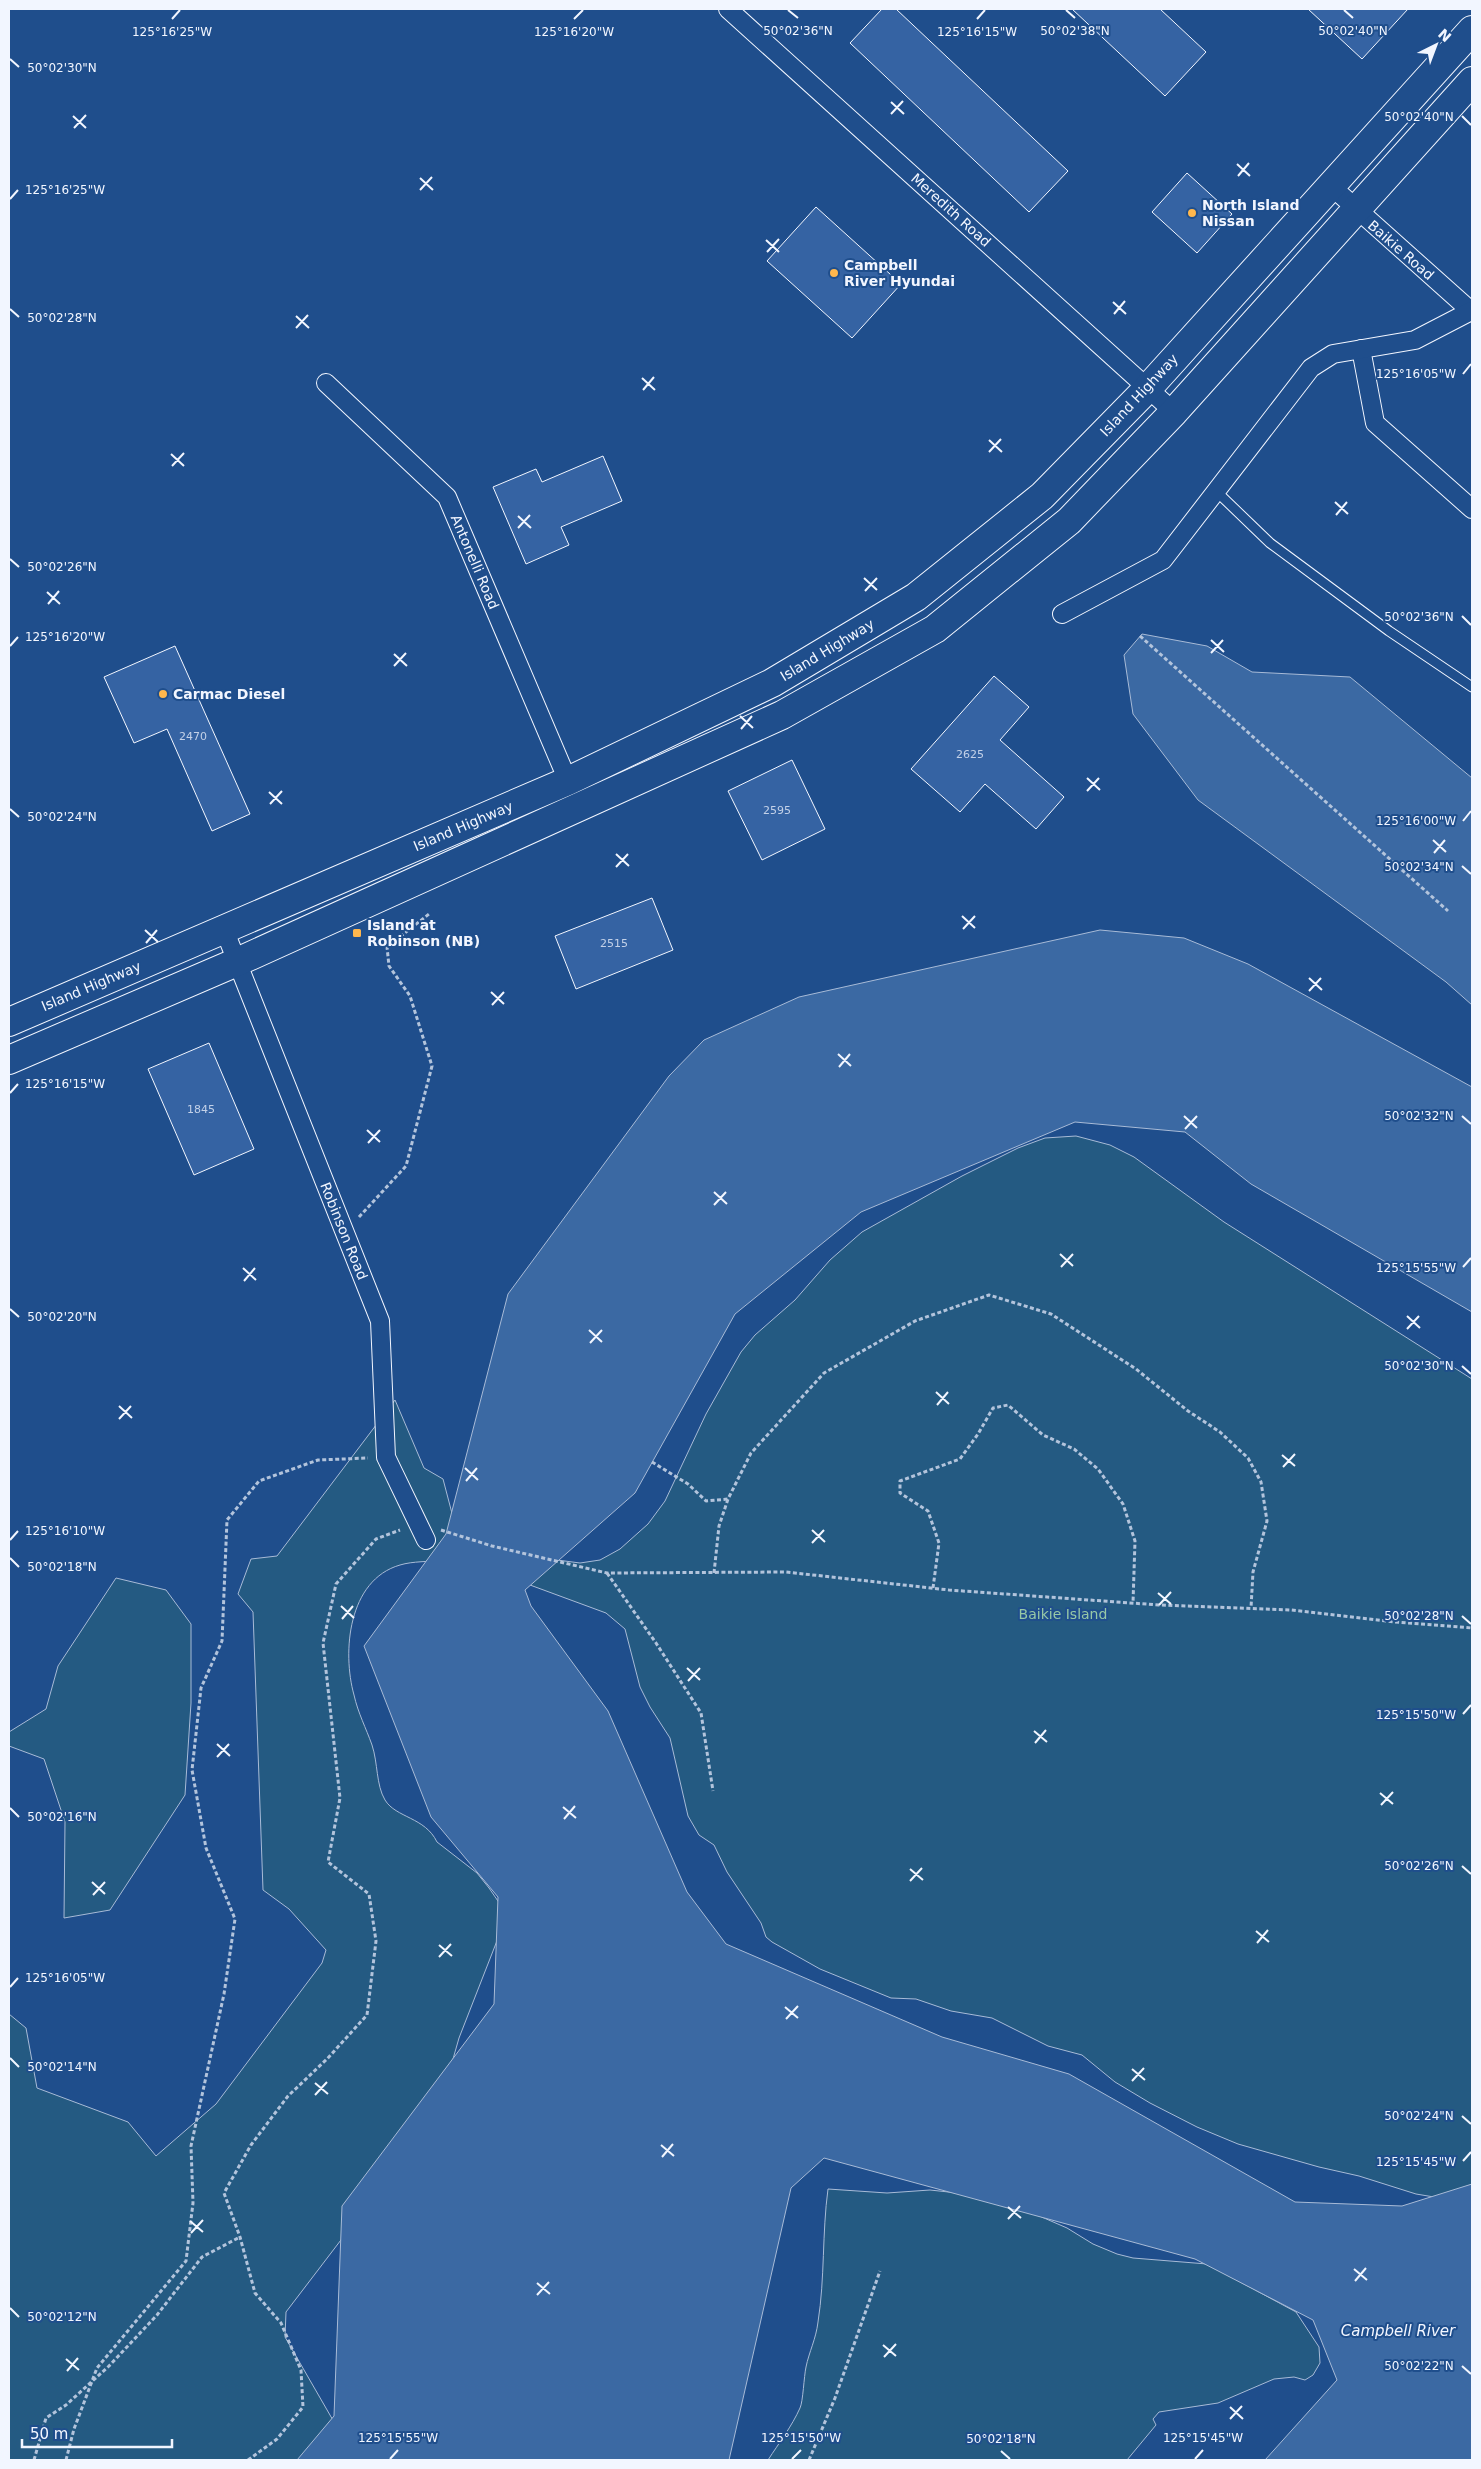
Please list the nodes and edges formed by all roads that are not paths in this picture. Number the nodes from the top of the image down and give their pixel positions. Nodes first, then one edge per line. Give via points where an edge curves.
1 (728, 9) edge
2 (1472, 30) edge
3 (1472, 81) edge
4 (1330, 186) junction
5 (1357, 211) junction
6 (1472, 312) edge
7 (1361, 349) junction
8 (326, 383) dead end
9 (1148, 388) junction
10 (1174, 412) junction
11 (1216, 491) junction
12 (1472, 509) edge
13 (1062, 614) dead end
14 (1472, 687) edge
15 (568, 781) junction
16 (224, 928) junction
17 (237, 962) junction
18 (9, 1022) edge
19 (9, 1060) edge
20 (426, 1540) dead end

1 - 9 street, Meredith Road
2 - 4 main road, Island Highway
3 - 5 main road
4 - 5 street, Baikie Road
4 - 9 main road, Island Highway
5 - 6 street, Baikie Road
5 - 10 main road
6 - 7 street via 1415,340
7 - 11 street via 1333,354 1311,368
7 - 12 street via 1375,423
8 - 15 street, Antonelli Road via 447,497
9 - 10 street, Meredith Road
9 - 15 main road, Island Highway via 1042,496 916,597 772,683
10 - 17 main road via 1069,521 935,629 782,715
11 - 13 street via 1163,560
11 - 14 lane via 1270,543 1389,632
15 - 16 main road, Island Highway
16 - 17 street, Robinson Road
16 - 18 main road, Island Highway
17 - 19 main road
17 - 20 street, Robinson Road via 380,1321 386,1457

